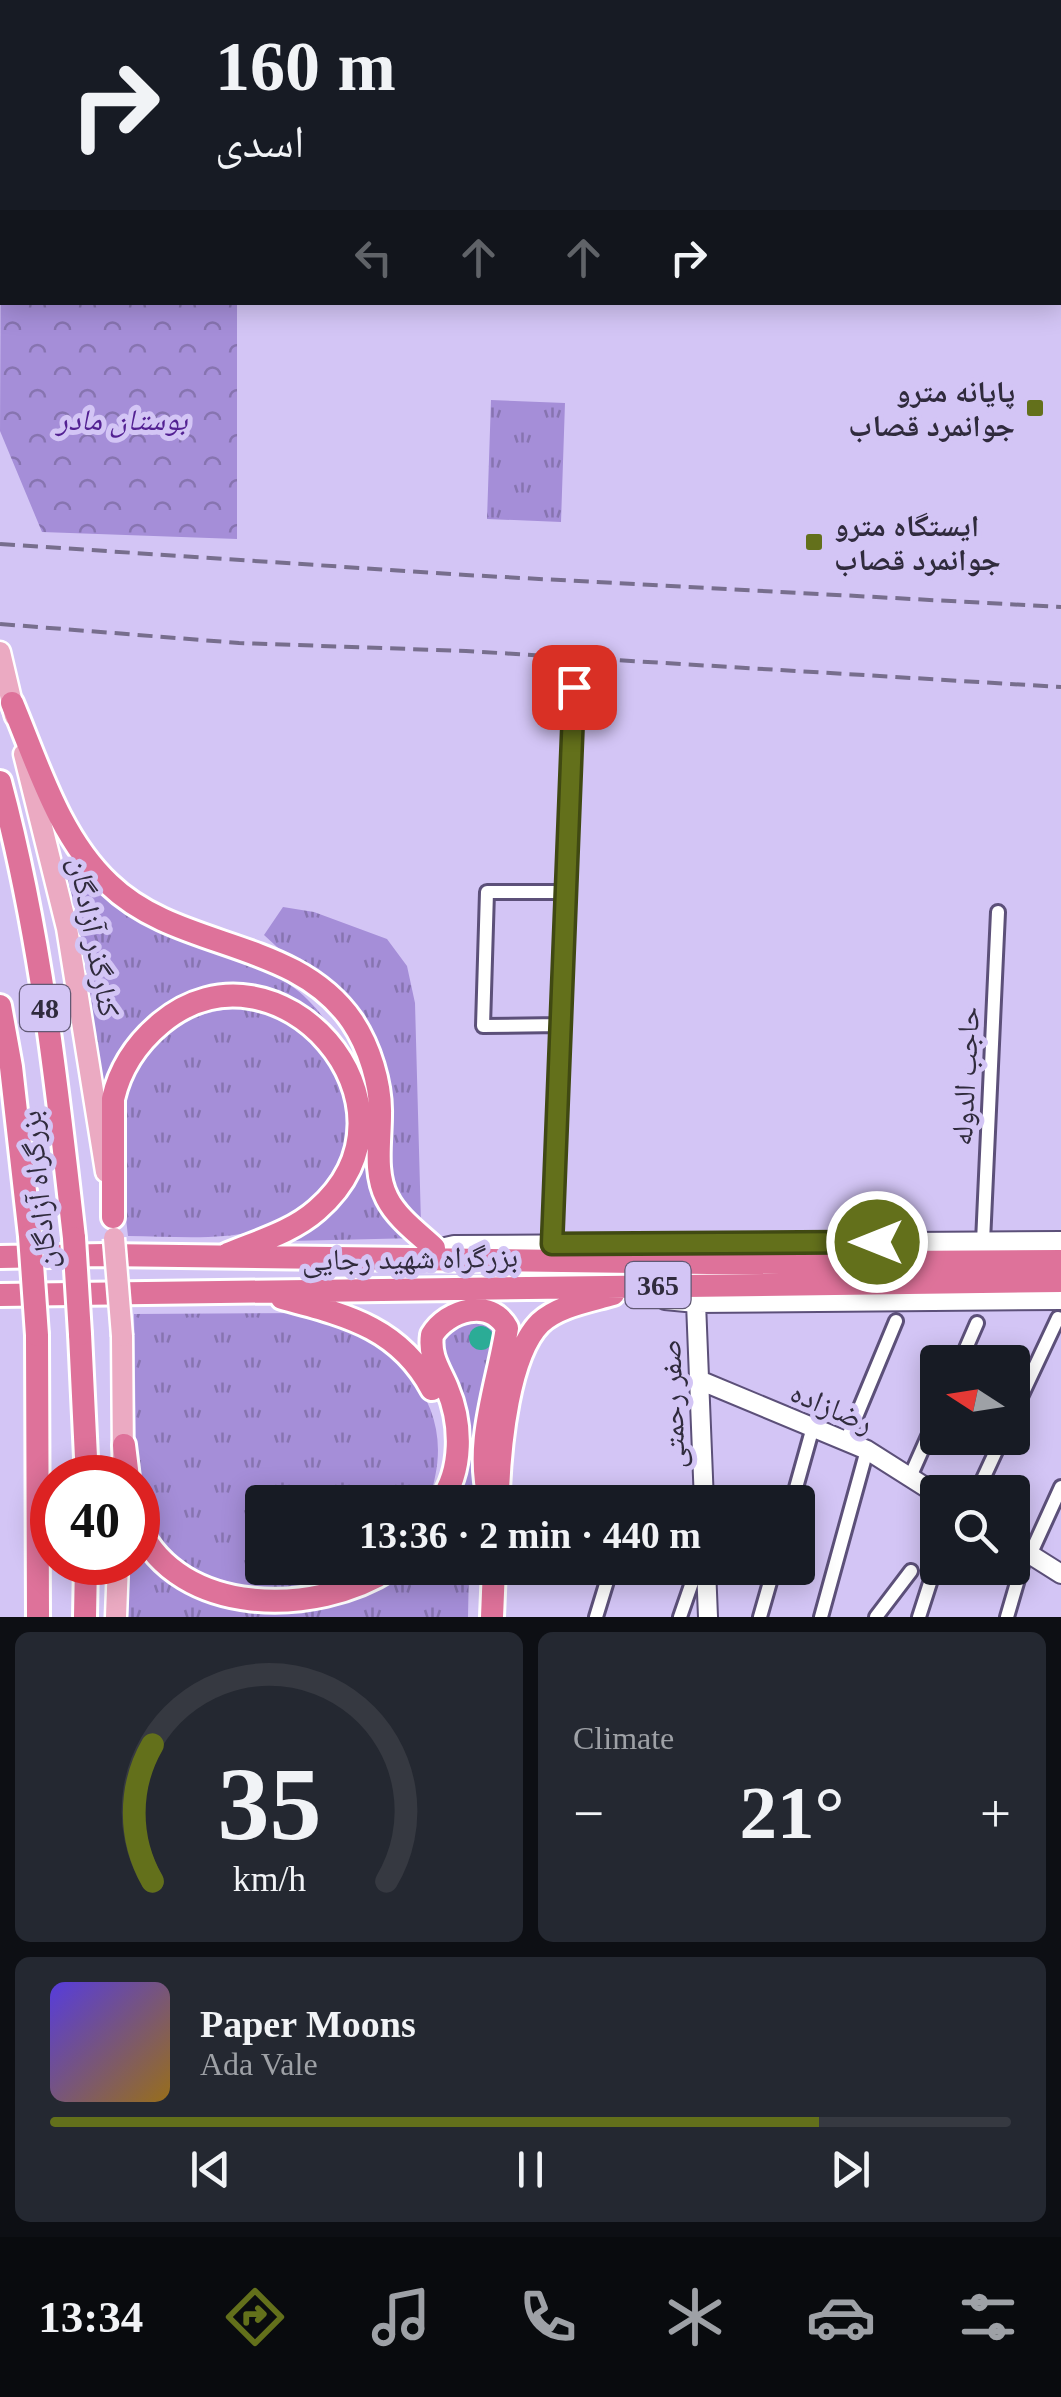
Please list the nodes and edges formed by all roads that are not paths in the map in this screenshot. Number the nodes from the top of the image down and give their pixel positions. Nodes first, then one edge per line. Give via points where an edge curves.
1 (0, 654) edge
2 (574, 687) dead end
3 (12, 703) junction
4 (0, 782) edge
5 (566, 892) junction
6 (998, 912) dead end
7 (0, 1006) edge
8 (560, 1025) junction
9 (0, 1079) edge
10 (20, 1138) junction
11 (113, 1228) junction
12 (1061, 1241) edge
13 (983, 1242) junction
14 (552, 1244) junction
15 (434, 1248) junction
16 (0, 1257) edge
17 (219, 1258) junction
18 (412, 1258) junction
19 (1061, 1261) edge
20 (1061, 1281) edge
21 (644, 1285) junction
22 (254, 1290) junction
23 (0, 1295) edge
24 (696, 1303) junction
25 (1060, 1309) edge
26 (896, 1322) dead end
27 (977, 1323) dead end
28 (967, 1345) edge
29 (1030, 1376) edge
30 (699, 1380) junction
31 (813, 1428) junction
32 (846, 1442) junction
33 (124, 1446) joint
34 (867, 1450) junction
35 (920, 1454) edge
36 (86, 1455) edge
37 (124, 1455) edge
38 (910, 1477) junction
39 (920, 1483) edge
40 (443, 1485) edge
41 (450, 1485) edge
42 (490, 1485) edge
43 (497, 1485) edge
44 (703, 1485) edge
45 (797, 1485) edge
46 (1061, 1487) edge
47 (1030, 1538) edge
48 (1030, 1554) edge
49 (160, 1561) edge
50 (912, 1570) dead end
51 (1061, 1574) edge
52 (86, 1585) edge
53 (117, 1585) edge
54 (363, 1585) edge
55 (493, 1585) edge
56 (606, 1585) edge
57 (691, 1585) edge
58 (707, 1585) edge
59 (769, 1585) edge
60 (929, 1585) edge
61 (1015, 1585) edge
62 (38, 1617) edge
63 (86, 1617) edge
64 (116, 1617) edge
65 (492, 1617) edge
66 (596, 1617) edge
67 (680, 1617) edge
68 (708, 1617) edge
69 (760, 1617) edge
70 (820, 1617) edge
71 (876, 1617) edge
72 (919, 1617) edge
73 (1007, 1617) edge

1 - 3 main road, کنارگذر آزادگان
2 - 5 street
3 - 11 main road, کنارگذر آزادگان via 67,928
3 - 15 highway via 72,837 111,887 193,933 298,972 353,1022 376,1080 386,1197
4 - 36 highway, بزرگراه آزادگان / 48, bridge via 43,993 74,1238
5 - 8 street
5 - 8 street via 487,892 484,1026
6 - 13 street, حاجب الدوله
7 - 10 highway, بزرگراه آزادگان / 48
8 - 14 street
9 - 10 highway
10 - 62 highway, بزرگراه آزادگان / 48, bridge via 36,1335
11 - 17 highway via 114,1099 137,1047 186,1007 229,997 274,1003 314,1026 342,1060 358,1095 355,1153 318,1210 295,1227
11 - 33 main road, bridge
12 - 13 street
13 - 14 street
14 - 15 street
15 - 18 street
16 - 17 highway, بزرگراه شهید رجایی / 365
17 - 18 highway, بزرگراه شهید رجایی / 365
18 - 19 highway, بزرگراه شهید رجایی / 365
20 - 21 highway, بزرگراه شهید رجایی / 365
21 - 22 highway, بزرگراه شهید رجایی / 365
21 - 24 street via 664,1300
21 - 43 highway via 561,1310 529,1336 516,1367
22 - 23 highway, بزرگراه شهید رجایی / 365
22 - 40 highway via 352,1317 390,1338 421,1367 440,1404 448,1443
24 - 25 street
24 - 30 street, صفر رحمتی
25 - 29 street
26 - 32 street
27 - 28 street
30 - 31 street, رضازاده
30 - 44 street, صفر رحمتی
31 - 32 street, رضازاده
31 - 45 street
32 - 34 street, رضازاده
33 - 37 highway
34 - 38 street, رضازاده
34 - 70 street
35 - 38 street
38 - 39 street, رضازاده
41 - 42 highway via 455,1409 434,1362 432,1335 447,1316 476,1310 491,1312 507,1328 488,1417
46 - 47 street
48 - 51 street
49 - 54 highway via 199,1592 238,1602 328,1597
50 - 71 street
52 - 63 highway
53 - 64 main road
55 - 65 highway
56 - 66 street
57 - 67 street
58 - 68 street
59 - 69 street
60 - 72 street
61 - 73 street

